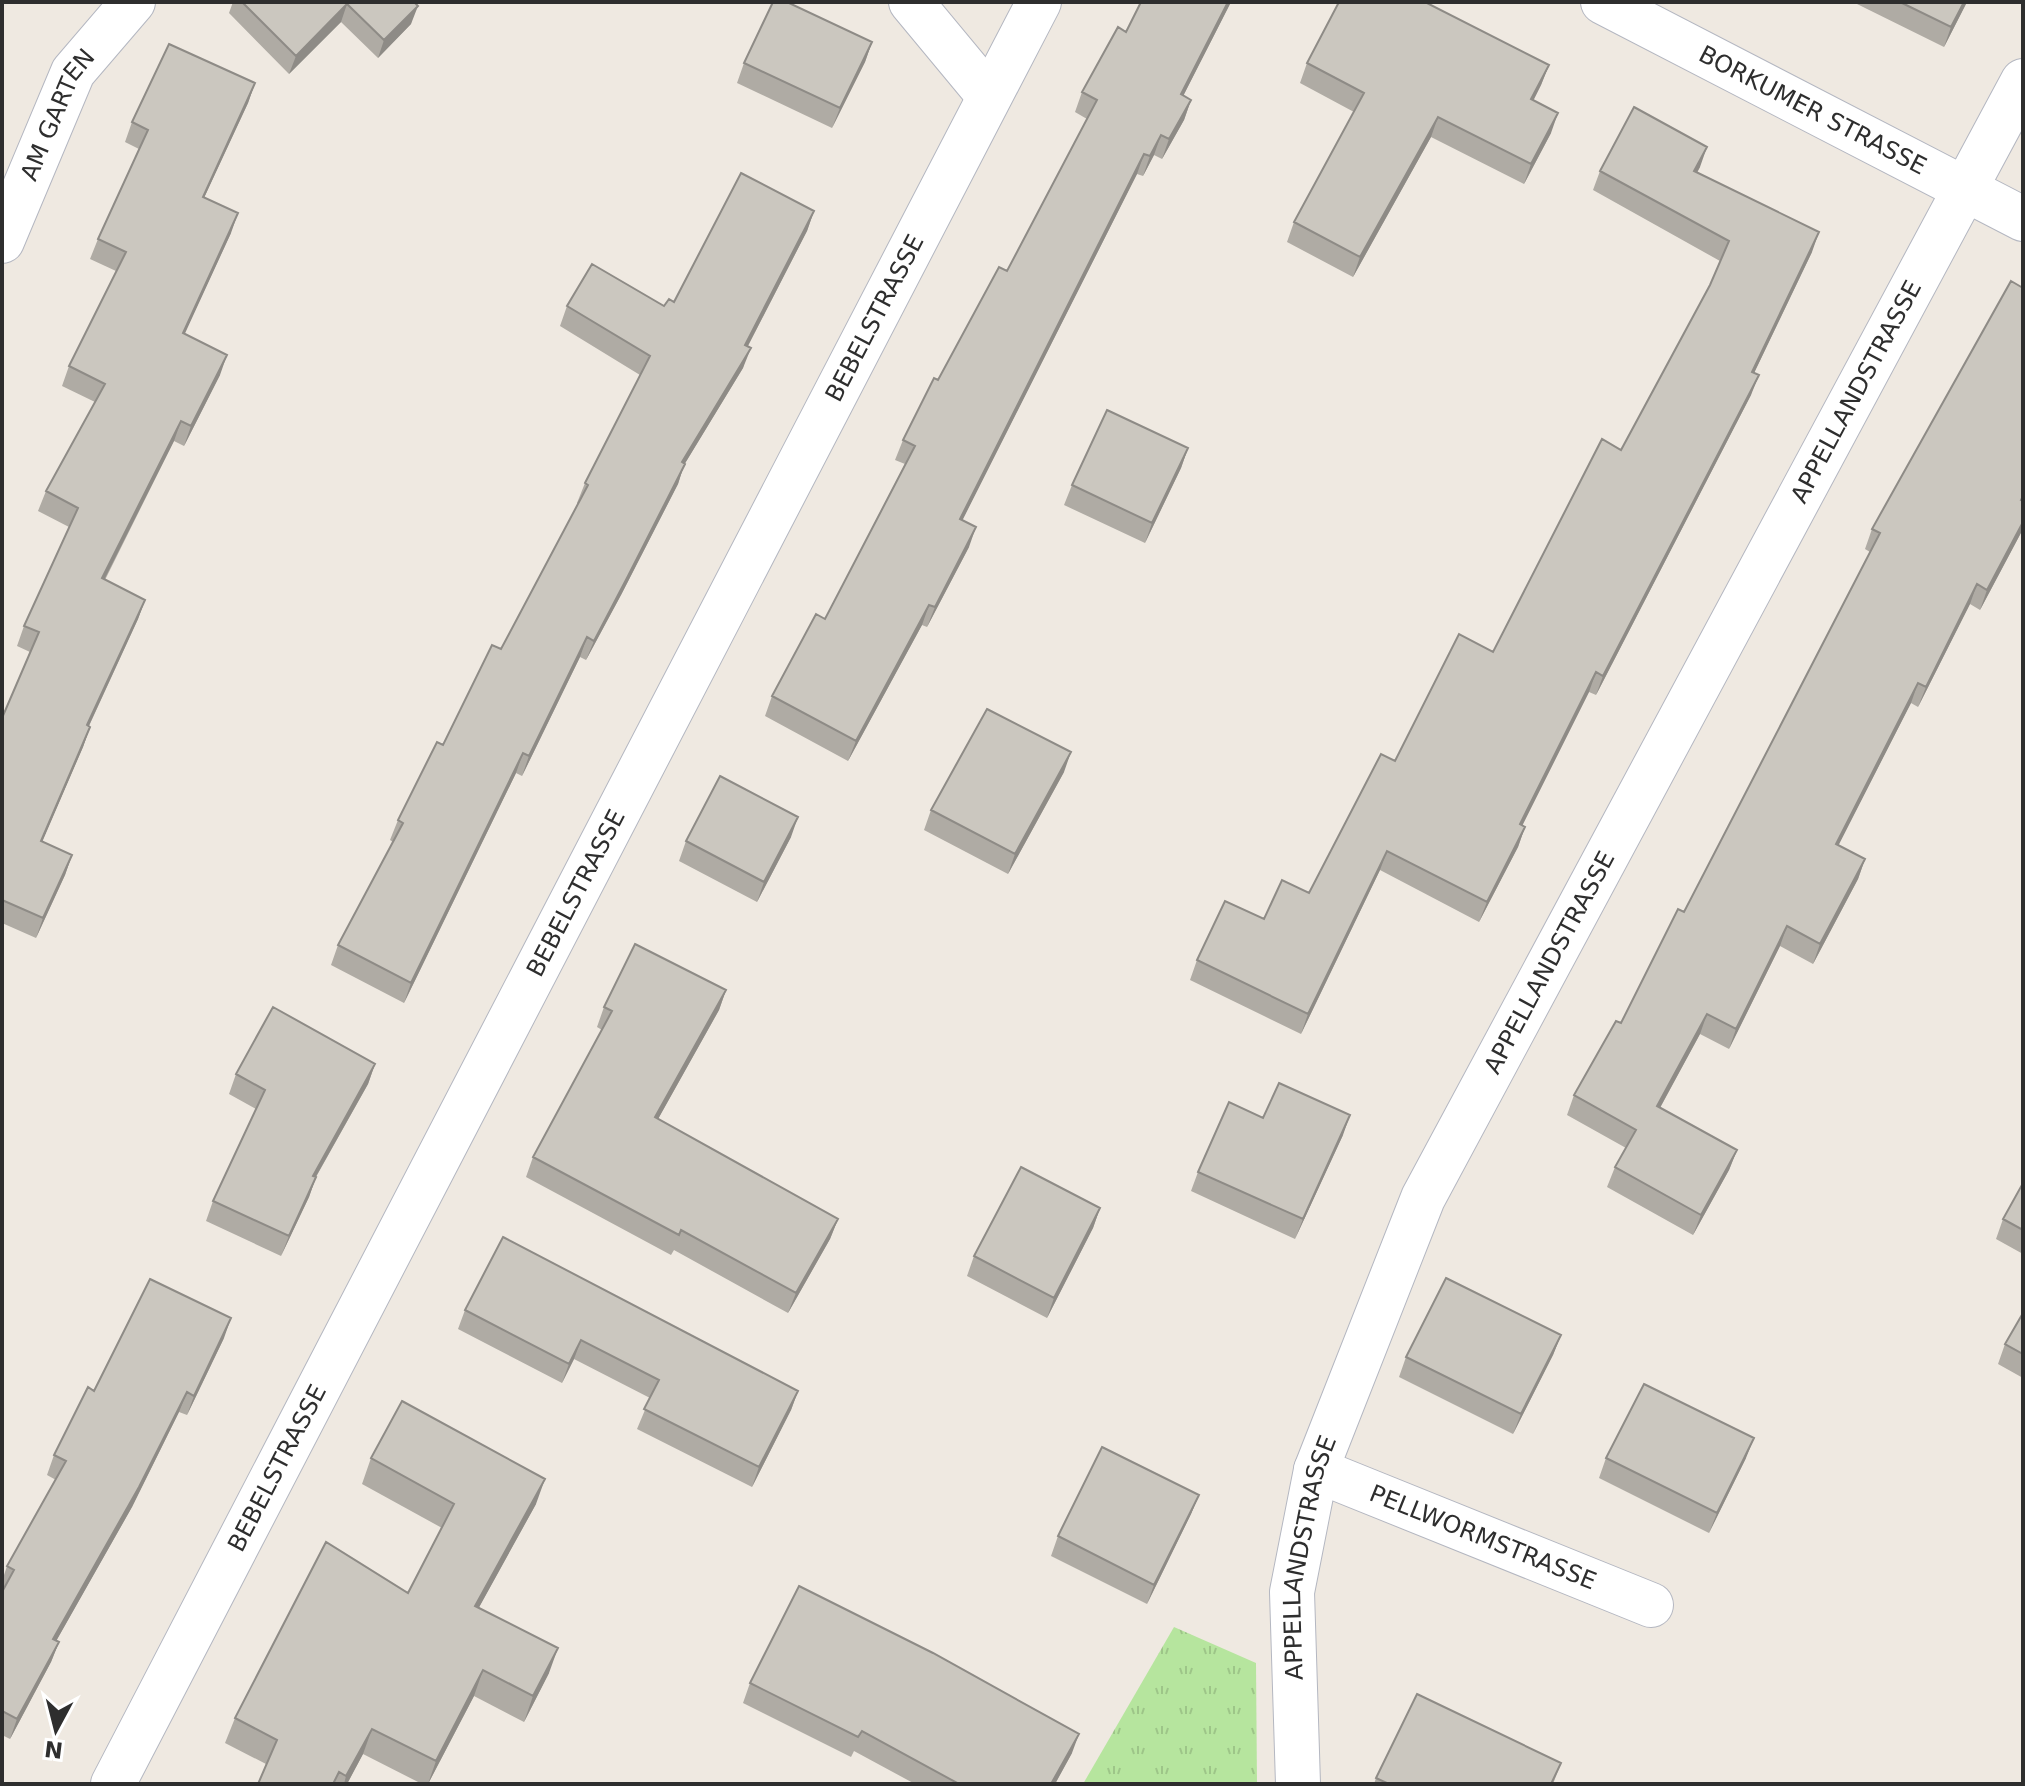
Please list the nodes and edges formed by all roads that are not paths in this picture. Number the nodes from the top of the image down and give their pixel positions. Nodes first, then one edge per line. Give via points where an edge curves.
1 (133, 2) edge
2 (911, 2) edge
3 (1039, 2) edge
4 (1603, 2) edge
5 (2023, 81) edge
6 (989, 96) junction
7 (1964, 191) junction
8 (2023, 219) edge
9 (2, 241) edge
10 (1316, 1470) junction
11 (1651, 1605) dead end
12 (113, 1784) edge
13 (1298, 1784) edge

1 - 9 street, AM GARTEN via 73,72
2 - 6 street
3 - 6 street, BEBELSTRASSE
4 - 7 street, BORKUMER STRASSE
5 - 7 street, APPELLANDSTRASSE
6 - 12 street, BEBELSTRASSE
7 - 8 street, BORKUMER STRASSE
7 - 10 street, APPELLANDSTRASSE via 1423,1198
10 - 11 street, PELLWORMSTRASSE
10 - 13 street, APPELLANDSTRASSE via 1292,1592

